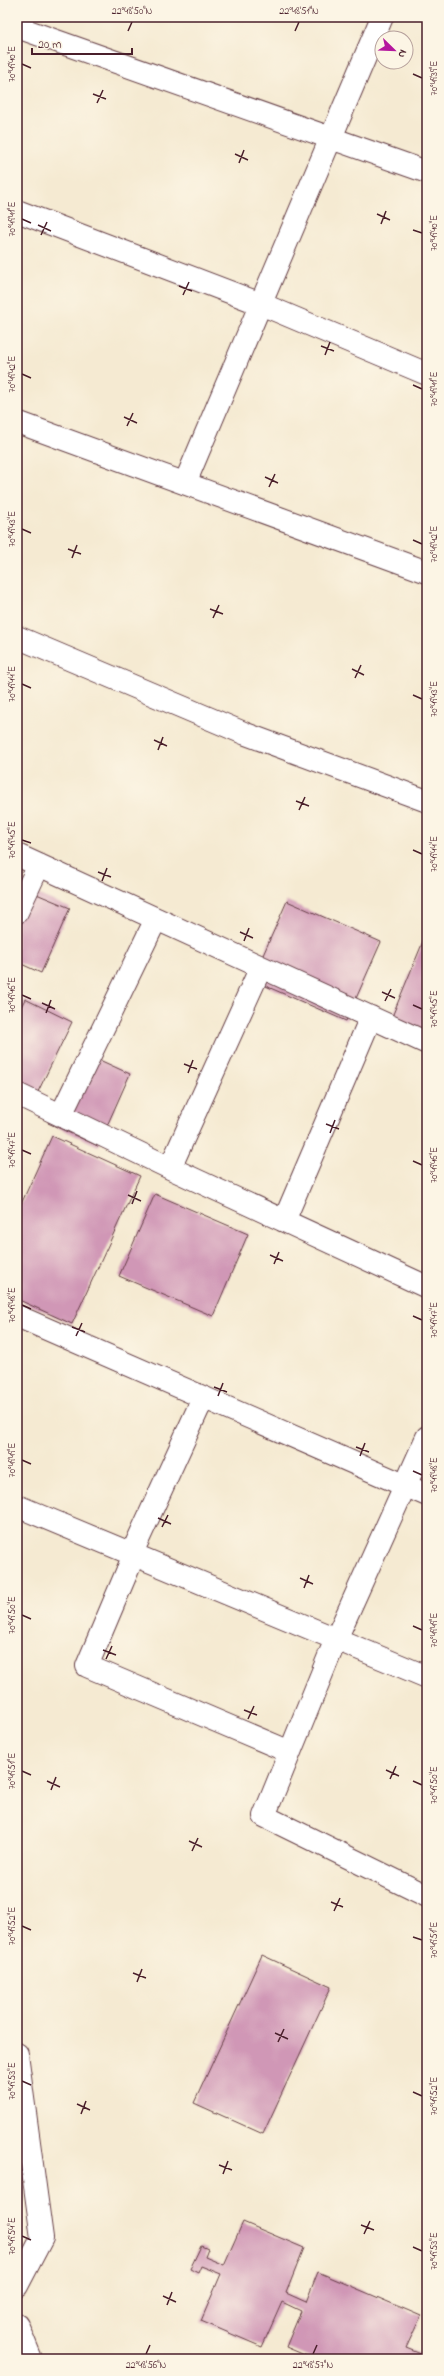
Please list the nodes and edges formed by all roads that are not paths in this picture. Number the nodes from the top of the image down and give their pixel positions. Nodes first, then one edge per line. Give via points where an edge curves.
1 (382, 17) edge
2 (17, 27) edge
3 (332, 138) junction
4 (427, 172) edge
5 (17, 211) edge
6 (261, 304) junction
7 (427, 374) edge
8 (17, 422) edge
9 (185, 483) junction
10 (427, 572) edge
11 (17, 636) edge
12 (427, 801) edge
13 (17, 855) edge
14 (39, 865) junction
15 (17, 912) edge
16 (156, 919) junction
17 (261, 967) junction
18 (371, 1017) junction
19 (427, 1043) edge
20 (17, 1094) edge
21 (61, 1115) junction
22 (170, 1168) junction
23 (284, 1221) junction
24 (427, 1287) edge
25 (17, 1316) edge
26 (206, 1399) junction
27 (427, 1437) edge
28 (404, 1486) junction
29 (427, 1496) edge
30 (17, 1506) edge
31 (134, 1555) junction
32 (336, 1639) junction
33 (427, 1677) edge
34 (290, 1752) junction
35 (427, 1896) edge
36 (17, 2054) edge
37 (17, 2286) edge
38 (17, 2324) edge
39 (31, 2359) edge

1 - 3 street
2 - 3 street
3 - 4 street
3 - 6 street
5 - 6 street
6 - 7 street
6 - 9 street
8 - 9 street
9 - 10 street
11 - 12 street via 246,734
13 - 14 street
14 - 15 street
14 - 16 street
16 - 17 street
16 - 21 street
17 - 18 street
17 - 22 street
18 - 19 street
18 - 23 street
20 - 21 street
21 - 22 street
22 - 23 street
23 - 24 street
25 - 26 street
26 - 28 street
26 - 31 street via 199,1407 132,1553
27 - 28 street
28 - 29 street
28 - 32 street
30 - 31 street
31 - 32 street
31 - 34 street via 87,1666
32 - 33 street
32 - 34 street
34 - 35 street via 264,1816
36 - 37 street via 42,2238
38 - 39 street

